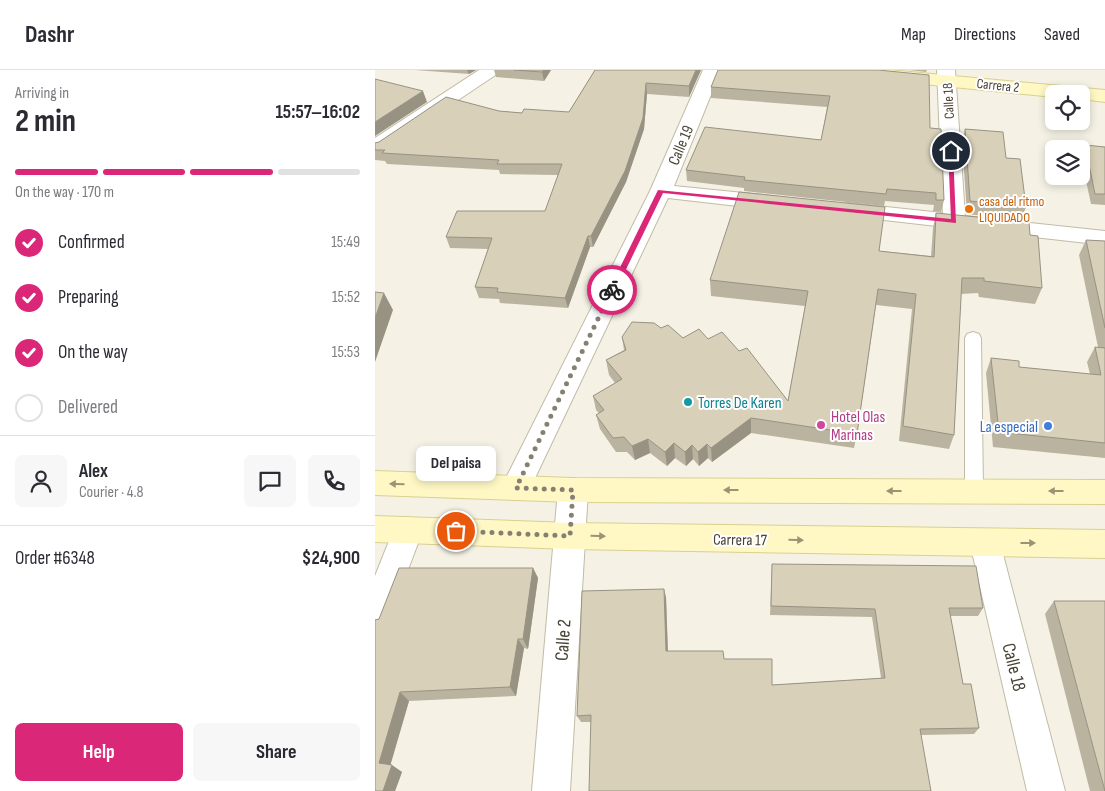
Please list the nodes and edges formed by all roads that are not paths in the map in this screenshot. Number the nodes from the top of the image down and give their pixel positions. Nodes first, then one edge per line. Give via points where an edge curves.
1 (491, 70) edge
2 (712, 70) edge
3 (832, 70) edge
4 (952, 73) edge
5 (1105, 83) edge
6 (1105, 96) edge
7 (383, 121) edge
8 (408, 125) junction
9 (375, 146) edge
10 (661, 191) junction
11 (797, 205) edge
12 (827, 208) edge
13 (954, 221) junction
14 (1105, 238) edge
15 (973, 338) dead end
16 (375, 483) edge
17 (516, 488) junction
18 (573, 490) junction
19 (974, 491) junction
20 (1105, 492) edge
21 (375, 529) edge
22 (408, 530) junction
23 (570, 536) junction
24 (985, 543) junction
25 (1105, 544) edge
26 (375, 617) edge
27 (551, 791) edge
28 (1046, 791) edge

1 - 8 street
2 - 10 street, Calle 19
3 - 4 main road, Carrera 2
4 - 5 main road, Carrera 2
4 - 6 main road, Carrera 2
4 - 13 street, Calle 18
7 - 8 street
8 - 9 street
10 - 11 street
10 - 17 street, Calle 19
12 - 13 street
13 - 14 street
15 - 19 lane
17 -> 16 main road
17 - 18 main road
19 -> 18 main road
18 - 23 street, Calle 2
20 -> 19 main road
21 - 22 main road, Carrera 17
22 - 23 main road, Carrera 17
22 - 26 street
23 -> 24 main road, Carrera 17
23 - 27 street, Calle 2
24 -> 25 main road, Carrera 17
24 - 28 street, Calle 18

